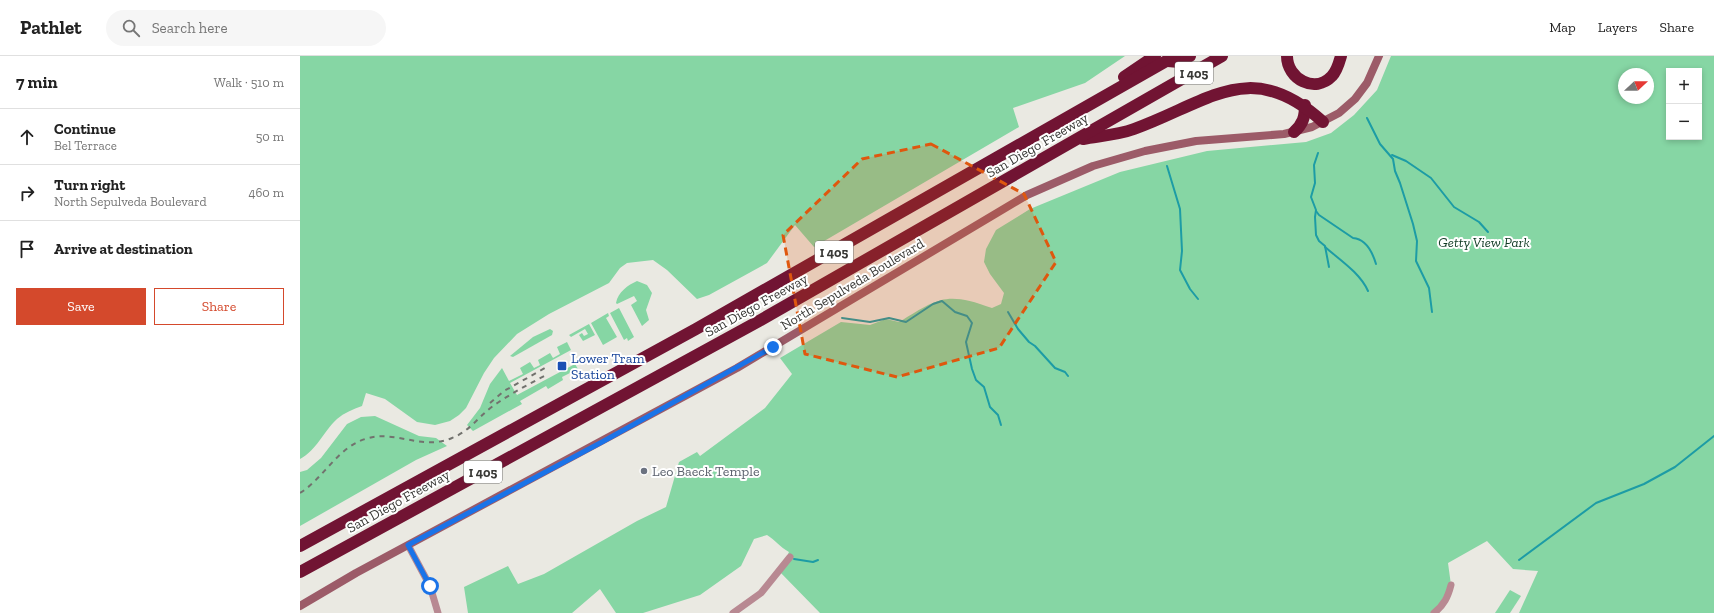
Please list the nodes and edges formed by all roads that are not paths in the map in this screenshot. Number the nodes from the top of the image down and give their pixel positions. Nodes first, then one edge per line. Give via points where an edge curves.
1 (1155, 56) edge
2 (1190, 56) edge
3 (1222, 56) edge
4 (1287, 56) edge
5 (1341, 56) edge
6 (1379, 56) edge
7 (1171, 59) edge
8 (1305, 105) junction
9 (1323, 122) junction
10 (1055, 124) junction
11 (1294, 132) junction
12 (1072, 142) junction
13 (408, 545) junction
14 (300, 546) edge
15 (790, 557) dead end
16 (300, 572) edge
17 (1451, 584) dead end
18 (300, 606) edge
19 (438, 613) edge
20 (733, 613) edge
21 (1434, 613) edge

1 - 10 highway
2 - 7 highway via 1179,62
3 - 12 highway, San Diego Freeway / I 405
4 - 5 highway via 1292,73 1300,80 1311,84 1322,83 1332,76
6 - 9 main road, North Sepulveda Boulevard via 1358,95 1343,110
7 - 10 highway, San Diego Freeway / I 405
8 - 9 highway
8 - 11 highway via 1302,124
8 - 12 highway via 1276,89 1236,86 1219,91 1133,130
9 - 11 main road, North Sepulveda Boulevard
10 - 14 highway, San Diego Freeway / I 405 via 656,352
11 - 13 main road, North Sepulveda Boulevard via 1196,141 1145,150 1093,166 1043,187 741,366
12 - 16 highway, San Diego Freeway / I 405 via 666,372
13 - 18 main road, North Sepulveda Boulevard
13 - 19 street via 430,586
15 - 20 street via 761,593
17 - 21 street via 1448,597 1442,607

